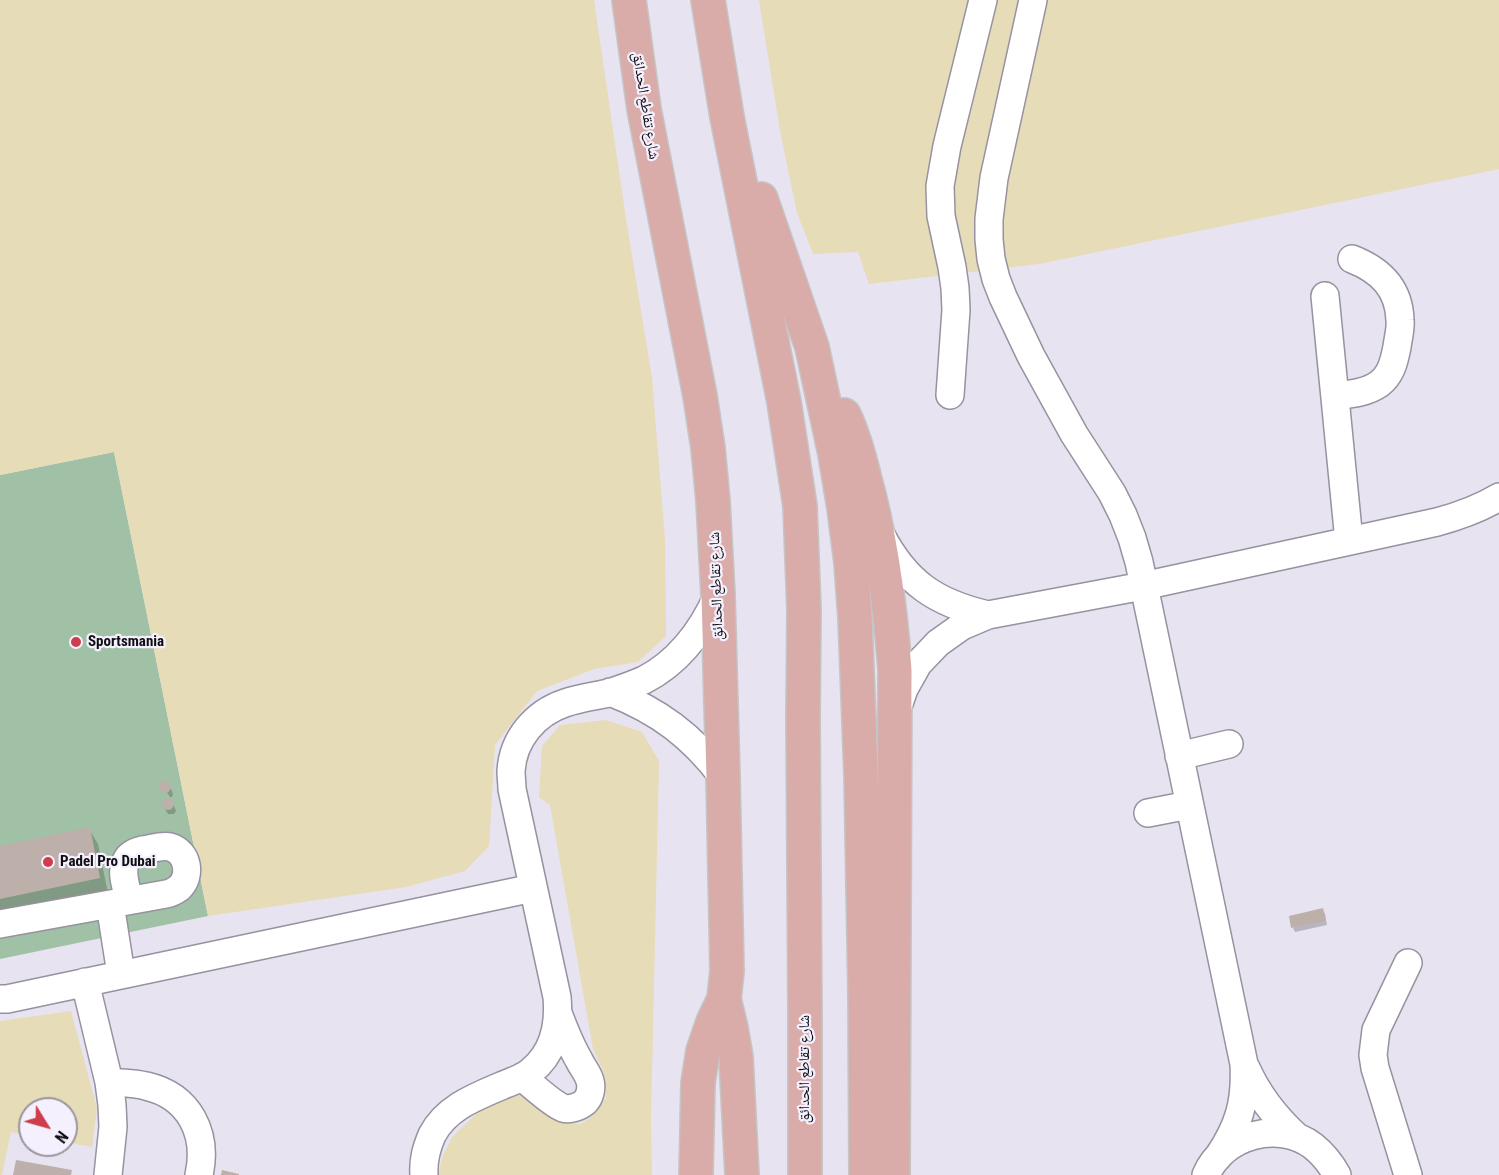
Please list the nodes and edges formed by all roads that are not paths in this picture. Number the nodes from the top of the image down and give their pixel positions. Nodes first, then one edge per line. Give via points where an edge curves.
1 (629, 0) edge
2 (708, 0) edge
3 (983, 0) edge
4 (1033, 0) edge
5 (727, 117) junction
6 (991, 259) junction
7 (1352, 259) dead end
8 (952, 267) junction
9 (1325, 296) dead end
10 (812, 347) junction
11 (950, 395) dead end
12 (1335, 396) junction
13 (1499, 497) edge
14 (879, 531) junction
15 (1349, 541) junction
16 (1143, 586) junction
17 (718, 595) junction
18 (988, 615) junction
19 (610, 692) junction
20 (894, 716) junction
21 (1229, 744) dead end
22 (1179, 756) junction
23 (723, 777) junction
24 (1189, 805) junction
25 (1148, 813) dead end
26 (533, 888) junction
27 (0, 924) edge
28 (1408, 963) dead end
29 (121, 974) junction
30 (85, 982) junction
31 (0, 999) edge
32 (724, 999) junction
33 (558, 1013) junction
34 (1244, 1064) junction
35 (522, 1077) junction
36 (109, 1082) junction
37 (1297, 1137) junction
38 (1212, 1166) edge
39 (108, 1175) edge
40 (199, 1175) edge
41 (424, 1175) edge
42 (696, 1175) edge
43 (742, 1175) edge
44 (805, 1175) edge
45 (866, 1175) edge
46 (893, 1175) edge
47 (1337, 1175) edge
48 (1408, 1175) edge

1 - 17 main road, شارع تقاطع الحدائق via 644,109 703,417
2 - 5 main road, شارع تقاطع الحدائق
3 - 8 street via 940,186 941,216
4 - 6 street via 994,178 989,219
5 - 10 main road via 752,175
5 - 44 main road, شارع تقاطع الحدائق via 784,402 800,506 804,610
6 - 8 street
6 - 16 street via 1003,297 1051,396 1123,515
7 - 12 street via 1387,282 1395,294 1401,322 1394,362 1381,382 1358,393
8 - 11 street via 956,310
9 - 12 street
10 - 14 main road via 846,420
10 - 45 main road via 836,454 852,585 861,775
12 - 15 street
13 - 15 street via 1461,515
14 - 18 street via 899,565 922,588 942,601
14 - 20 main road via 892,624
15 - 16 street
16 - 18 street
16 - 22 street
17 - 19 street via 701,629 676,658 645,679
17 - 23 main road, شارع تقاطع الحدائق
18 - 20 street via 962,626 918,664
19 - 23 street via 674,726
19 - 26 street via 548,710 533,722 514,753 512,789
20 - 46 main road
21 - 22 street
22 - 24 street
23 - 32 main road, شارع تقاطع الحدائق via 727,971
24 - 25 street
24 - 34 street
26 - 29 street
26 - 33 street
27 - 29 street via 120,902
28 - 48 street via 1376,1030 1373,1055
29 - 30 street
30 - 31 street
30 - 36 street
32 - 42 main road, شارع تقاطع الحدائق via 703,1051 698,1083
32 - 43 main road via 736,1058
33 - 35 street via 552,1043 534,1068
33 - 35 street via 590,1081 589,1096 578,1107 563,1108
34 - 37 street via 1260,1097
34 - 38 street via 1243,1104 1233,1132
35 - 41 street via 475,1096 446,1116 427,1146
36 - 39 street via 113,1127
36 - 40 street via 145,1085 178,1101 198,1130 202,1148
37 - 38 street via 1280,1133 1246,1137 1230,1145
37 - 47 street via 1326,1158

